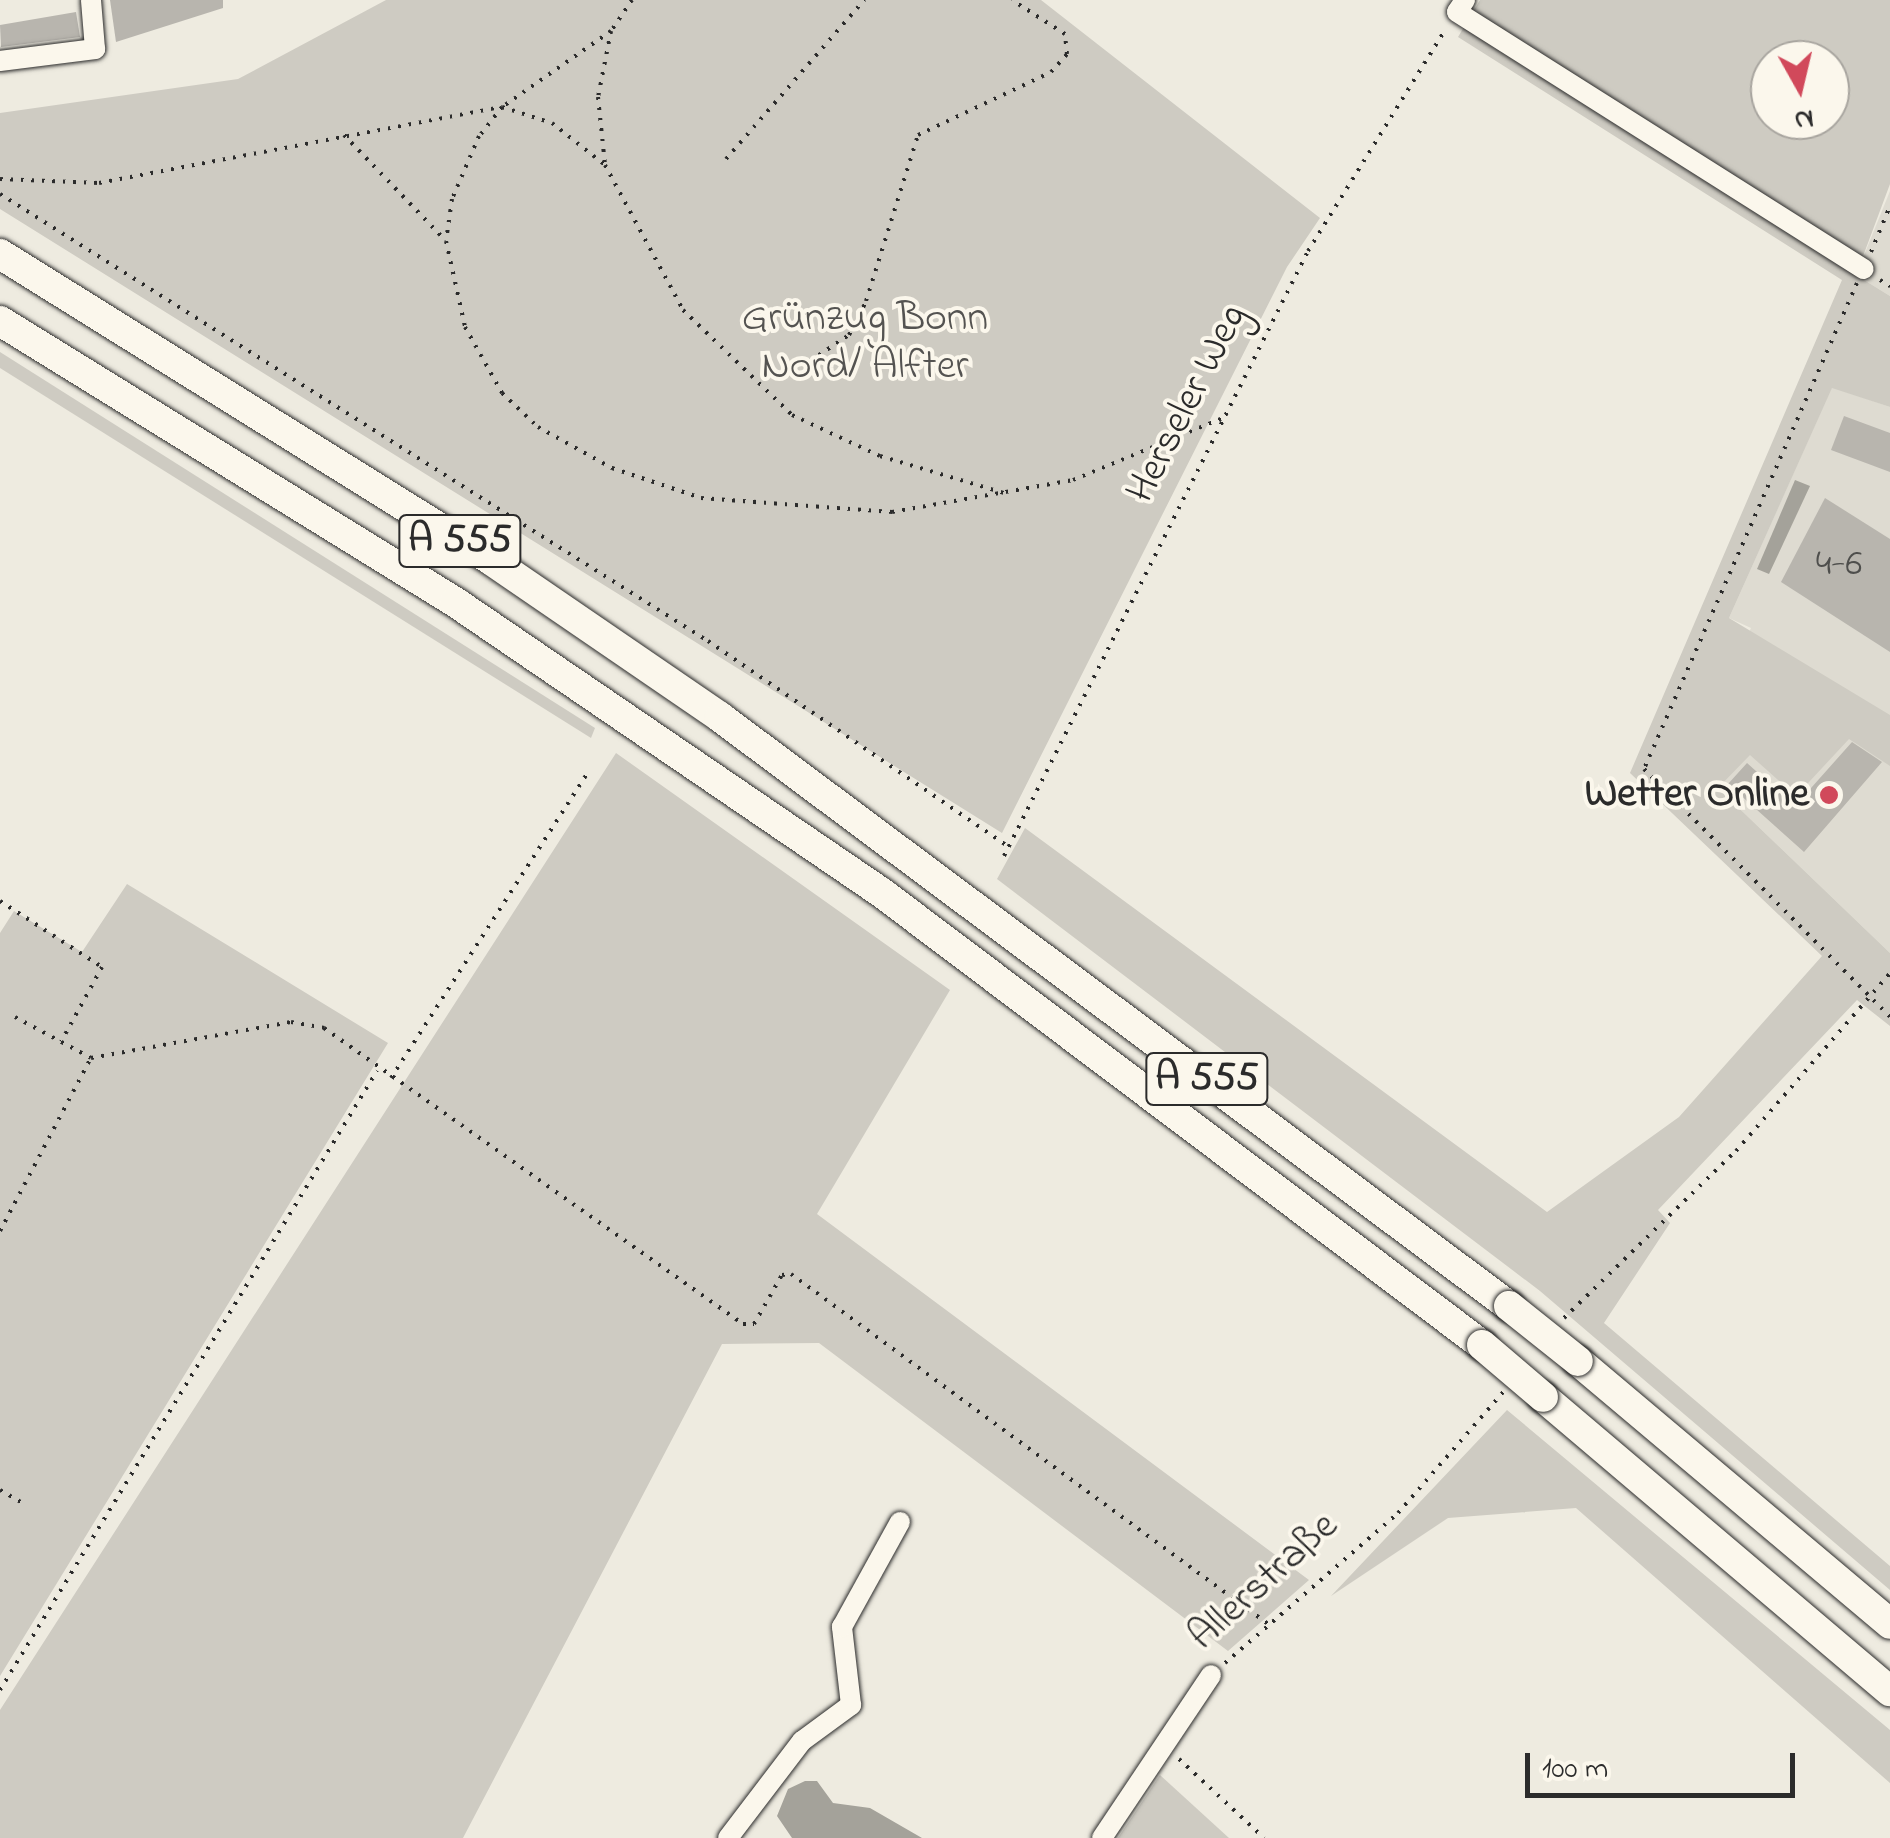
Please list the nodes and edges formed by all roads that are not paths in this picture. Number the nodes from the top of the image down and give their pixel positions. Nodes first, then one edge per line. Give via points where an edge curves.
1 (91, 0) edge
2 (1461, 6) edge
3 (0, 61) edge
4 (0, 254) edge
5 (1864, 269) road end
6 (0, 321) edge
7 (900, 1522) dead end
8 (1890, 1624) edge
9 (1211, 1676) road end
10 (1890, 1691) edge
11 (728, 1838) edge
12 (1102, 1838) edge

1 - 3 street via 95,49
2 - 5 street
4 - 8 highway, A 555, bridge via 474,550 720,717 1509,1306
6 - 10 highway, A 555, bridge via 456,602 866,882 1482,1345
7 - 11 street via 842,1627 840,1664 851,1705 802,1741
9 - 12 street, Allerstraße

